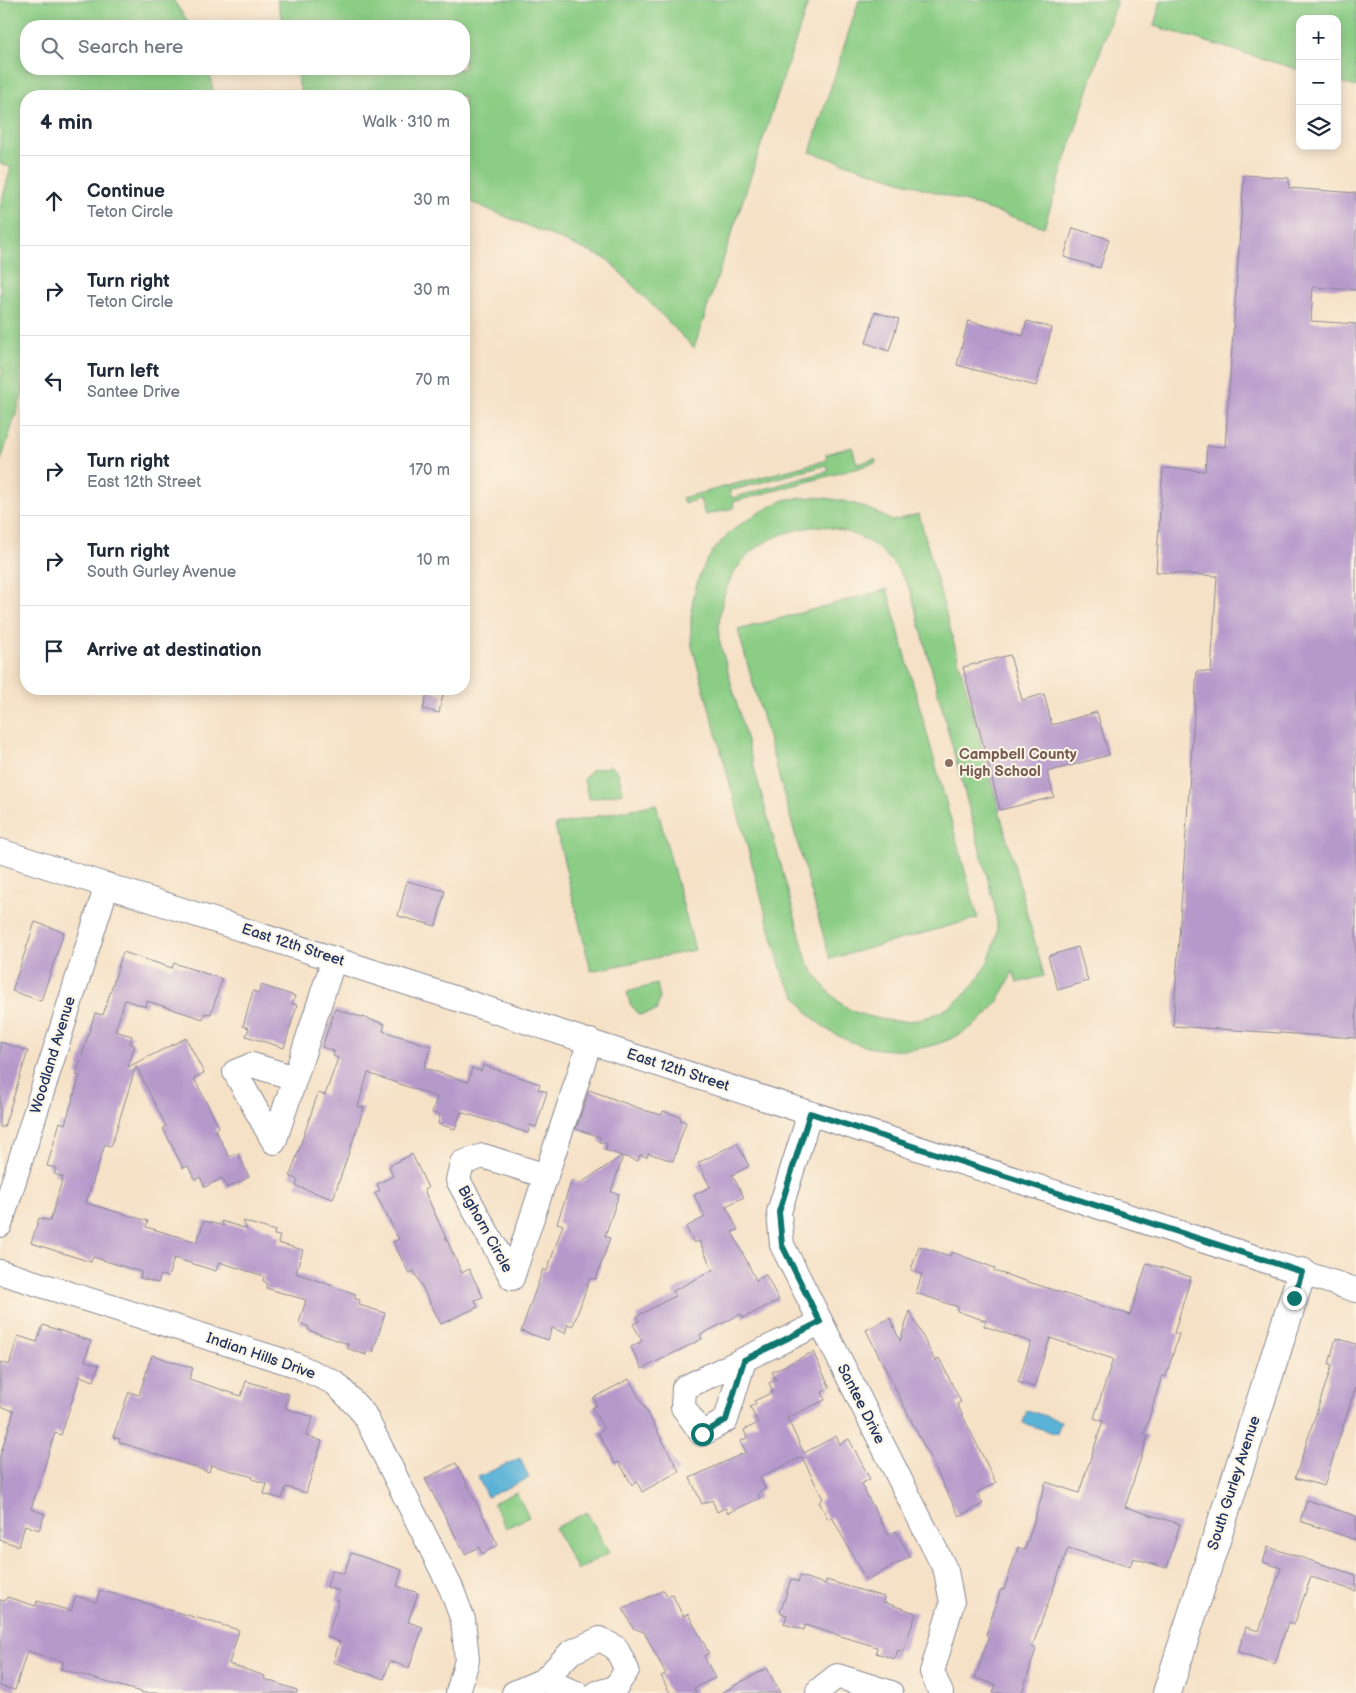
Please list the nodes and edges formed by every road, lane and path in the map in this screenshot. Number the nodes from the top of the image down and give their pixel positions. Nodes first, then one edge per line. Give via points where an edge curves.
1 (0, 853) edge
2 (107, 885) junction
3 (334, 959) junction
4 (590, 1041) junction
5 (294, 1078) dead end
6 (810, 1113) junction
7 (546, 1176) junction
8 (0, 1225) edge
9 (0, 1272) edge
10 (1302, 1272) junction
11 (1356, 1290) edge
12 (820, 1322) junction
13 (744, 1360) dead end
14 (544, 1680) junction
15 (461, 1692) edge
16 (514, 1693) edge
17 (576, 1693) edge
18 (598, 1693) edge
19 (819, 1693) edge
20 (891, 1693) edge
21 (939, 1693) edge
22 (1167, 1693) edge

1 - 2 street, East 12th Street
2 - 3 street, East 12th Street
2 - 8 street, Woodland Avenue
3 - 4 street, East 12th Street
3 - 5 street
4 - 6 street, East 12th Street
4 - 7 street, Bighorn Circle
6 - 10 street, East 12th Street
6 - 12 street, Santee Drive via 779,1212 782,1245
7 - 7 street, Bighorn Circle via 527,1232 512,1278 458,1180 462,1162 483,1156
9 - 15 street, Indian Hills Drive via 296,1365 335,1383 364,1414 451,1588 462,1620 467,1660
10 - 11 street, East 12th Street
10 - 22 street, South Gurley Avenue
12 - 13 street
12 - 21 street, Santee Drive via 946,1571 952,1603 932,1672
14 - 16 street
14 - 17 street
14 - 18 street via 572,1652 600,1639 616,1648 627,1670 615,1688
19 - 20 street via 837,1676

